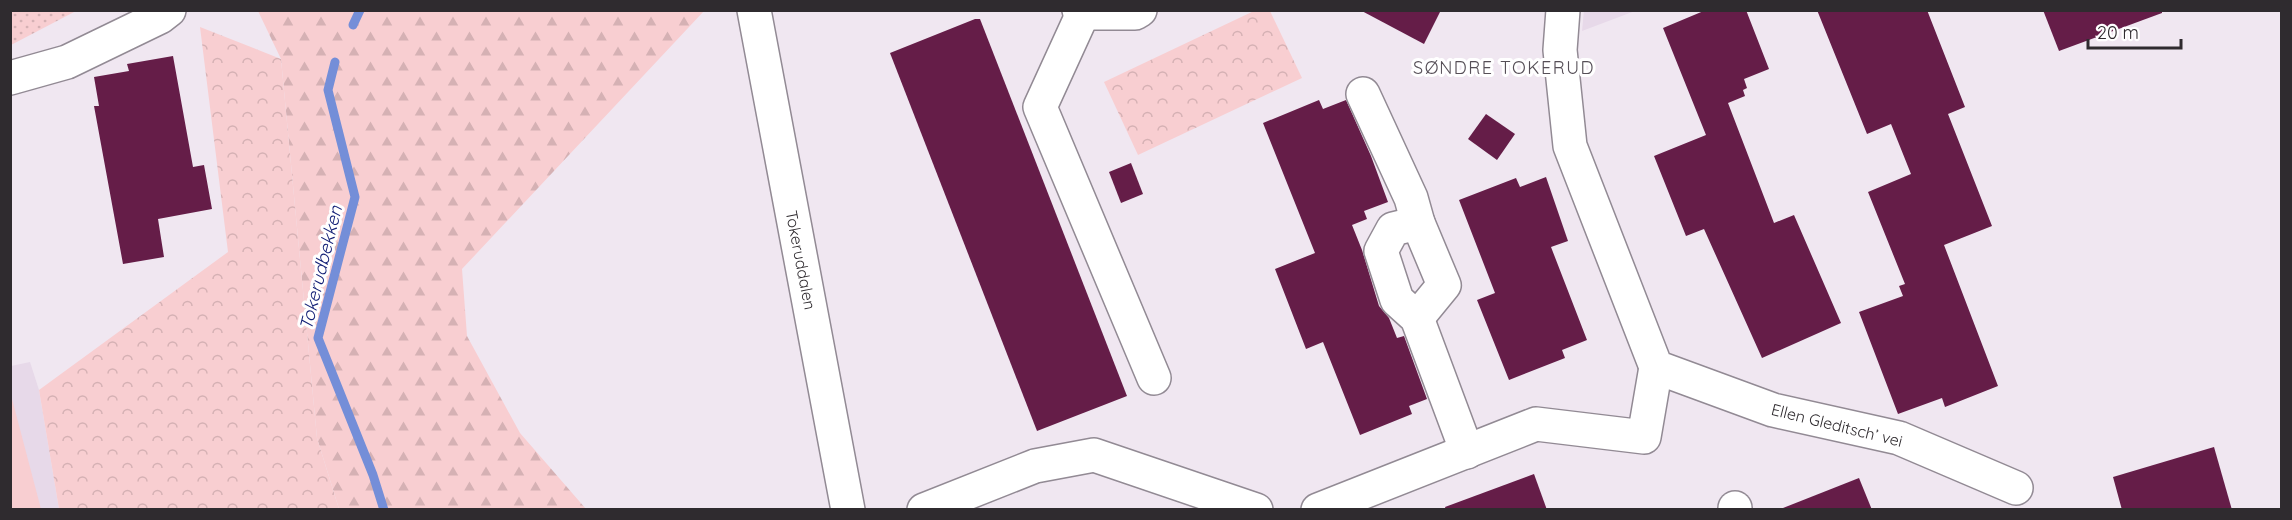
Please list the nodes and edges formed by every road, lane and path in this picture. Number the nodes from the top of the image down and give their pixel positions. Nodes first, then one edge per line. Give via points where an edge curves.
1 (170, 10) edge
2 (754, 10) edge
3 (1140, 10) edge
4 (1563, 10) edge
5 (1081, 12) edge
6 (10, 78) edge
7 (1363, 94) dead end
8 (1418, 223) junction
9 (1417, 318) junction
10 (1656, 367) junction
11 (1154, 378) dead end
12 (1467, 452) junction
13 (2016, 488) dead end
14 (848, 510) edge
15 (924, 510) edge
16 (1256, 510) edge
17 (1318, 510) edge

1 - 6 street via 67,62
2 - 14 street, Tokeruddalen
3 - 5 street
4 - 10 street via 1560,50 1570,147
5 - 11 street via 1040,107
7 - 8 street via 1411,198
8 - 9 street via 1444,285
8 - 9 street via 1393,229 1381,251 1397,300
9 - 12 street
10 - 12 street via 1644,437 1536,424
10 - 13 street, Ellen Gleditsch’ vei via 1773,410 1899,438
12 - 17 street
15 - 16 street via 1035,466 1094,454

